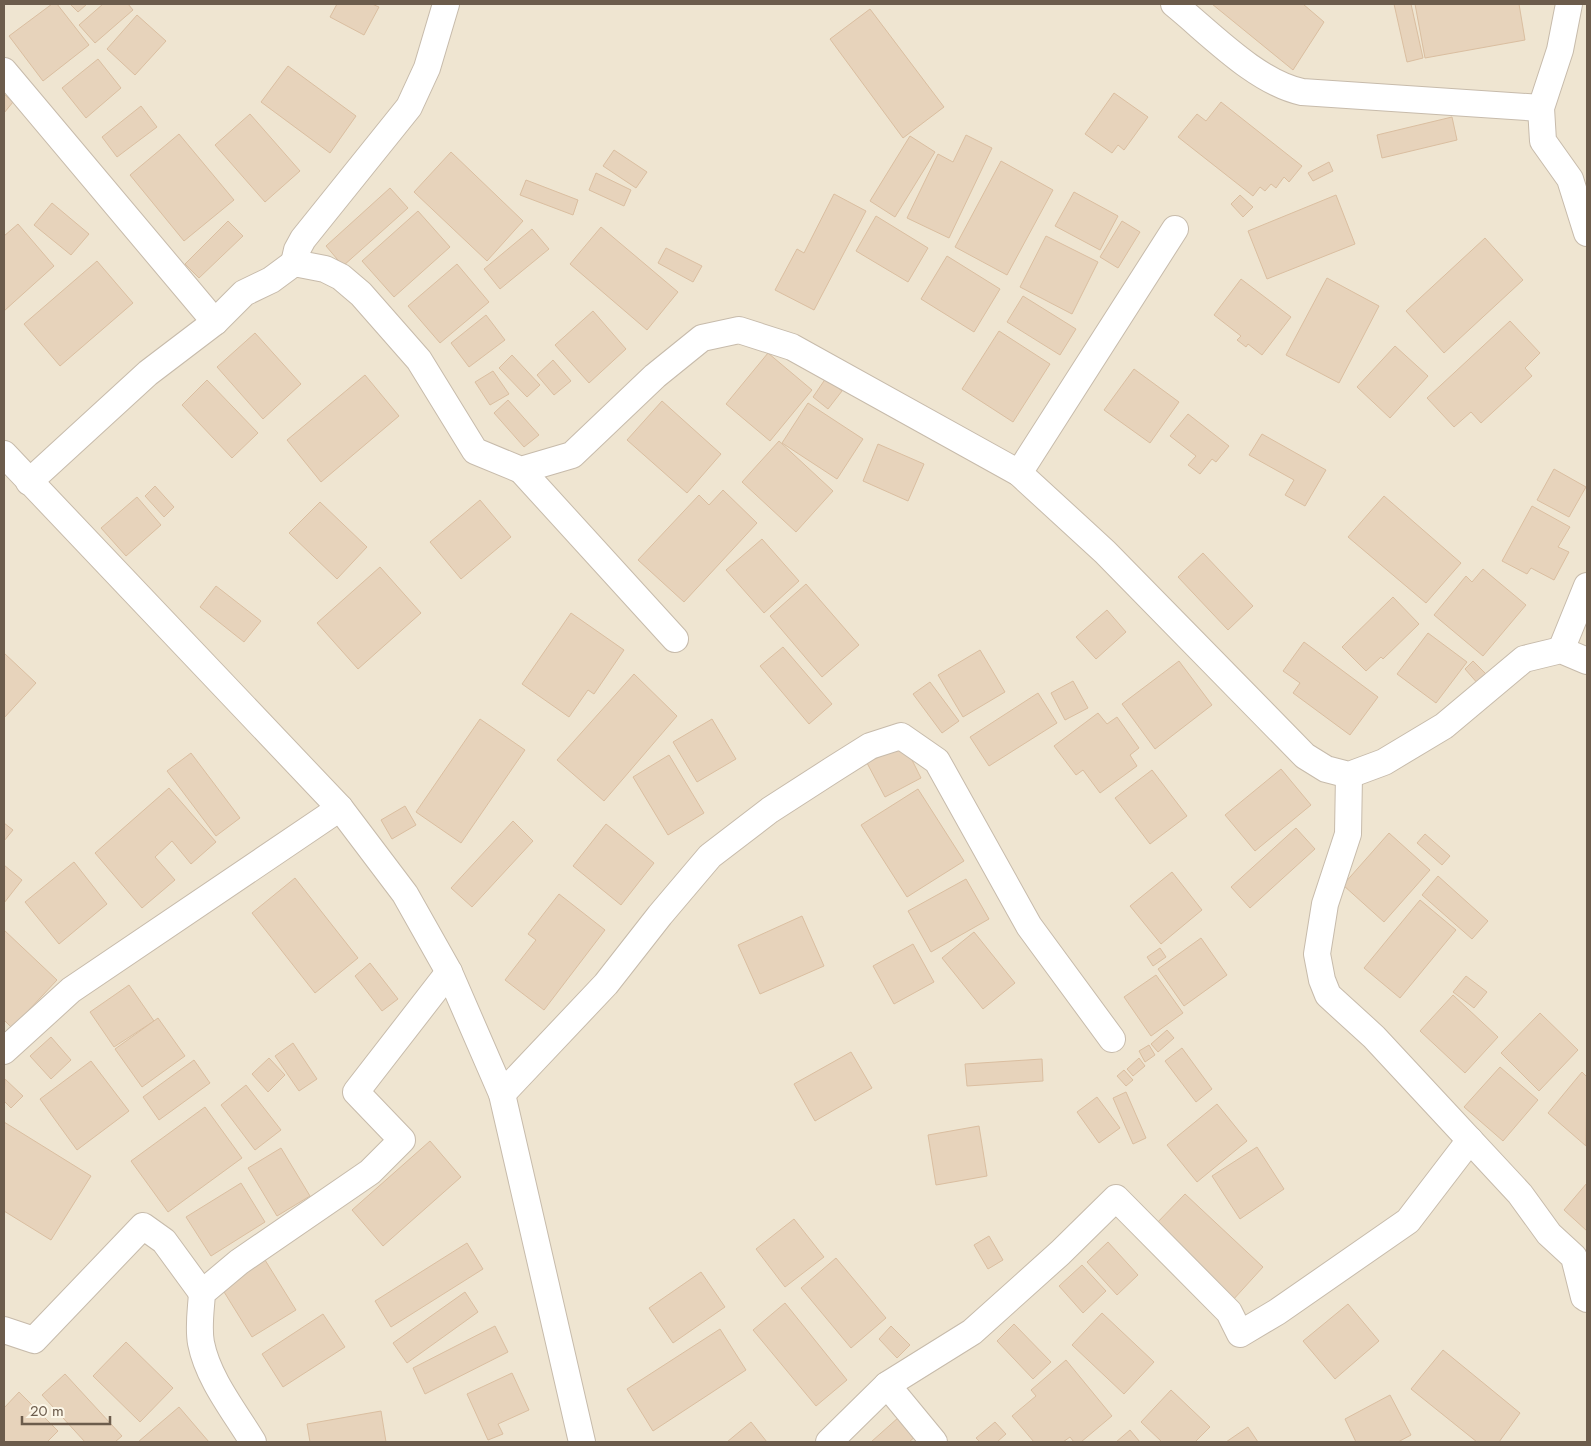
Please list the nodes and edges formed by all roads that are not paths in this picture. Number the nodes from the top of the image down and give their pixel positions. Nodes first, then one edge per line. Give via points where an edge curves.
1 (446, 4) edge
2 (1174, 4) edge
3 (1569, 4) edge
4 (4, 71) edge
5 (1541, 108) junction
6 (1175, 229) dead end
7 (1587, 233) edge
8 (294, 263) junction
9 (215, 322) junction
10 (4, 454) edge
11 (521, 470) junction
12 (1019, 473) junction
13 (29, 482) junction
14 (1587, 586) edge
15 (675, 639) dead end
16 (1561, 650) junction
17 (1587, 661) edge
18 (1349, 775) junction
19 (340, 808) junction
20 (449, 972) junction
21 (1112, 1039) dead end
22 (4, 1051) edge
23 (502, 1094) junction
24 (1470, 1140) junction
25 (202, 1293) junction
26 (1587, 1299) edge
27 (4, 1330) edge
28 (887, 1385) junction
29 (253, 1442) edge
30 (582, 1442) edge
31 (830, 1442) edge
32 (934, 1442) edge

1 - 8 street via 427,68 409,107 303,239
2 - 5 street via 1263,78 1285,89
3 - 5 street via 1560,50
4 - 9 street
5 - 7 street via 1543,141 1570,179
6 - 12 street
8 - 9 street via 271,280 244,293
8 - 11 street via 325,269 341,277 361,294 419,360 475,451
9 - 13 street via 148,373
10 - 13 street
11 - 12 street via 572,454 702,338 739,330 792,347
11 - 15 street
12 - 18 street via 1105,552 1305,756 1326,769
13 - 19 street
14 - 16 street
16 - 17 street
16 - 18 street via 1524,659 1444,726 1384,762
18 - 24 street via 1348,834 1326,904 1317,954 1322,980 1328,995 1374,1037
19 - 20 street via 405,894
19 - 22 street via 72,990
20 - 23 street
20 - 25 street via 356,1092 402,1140 370,1172 238,1262
21 - 23 street via 1029,926 937,761 901,736 870,746 770,810 710,856 606,984
23 - 30 street
24 - 26 street via 1520,1194 1550,1234 1574,1257
24 - 28 street via 1408,1220 1277,1312 1240,1334 1229,1312 1116,1198 972,1332
25 - 27 street via 164,1241 143,1226 34,1340
25 - 29 street via 201,1344 212,1374
28 - 31 street
28 - 32 street

